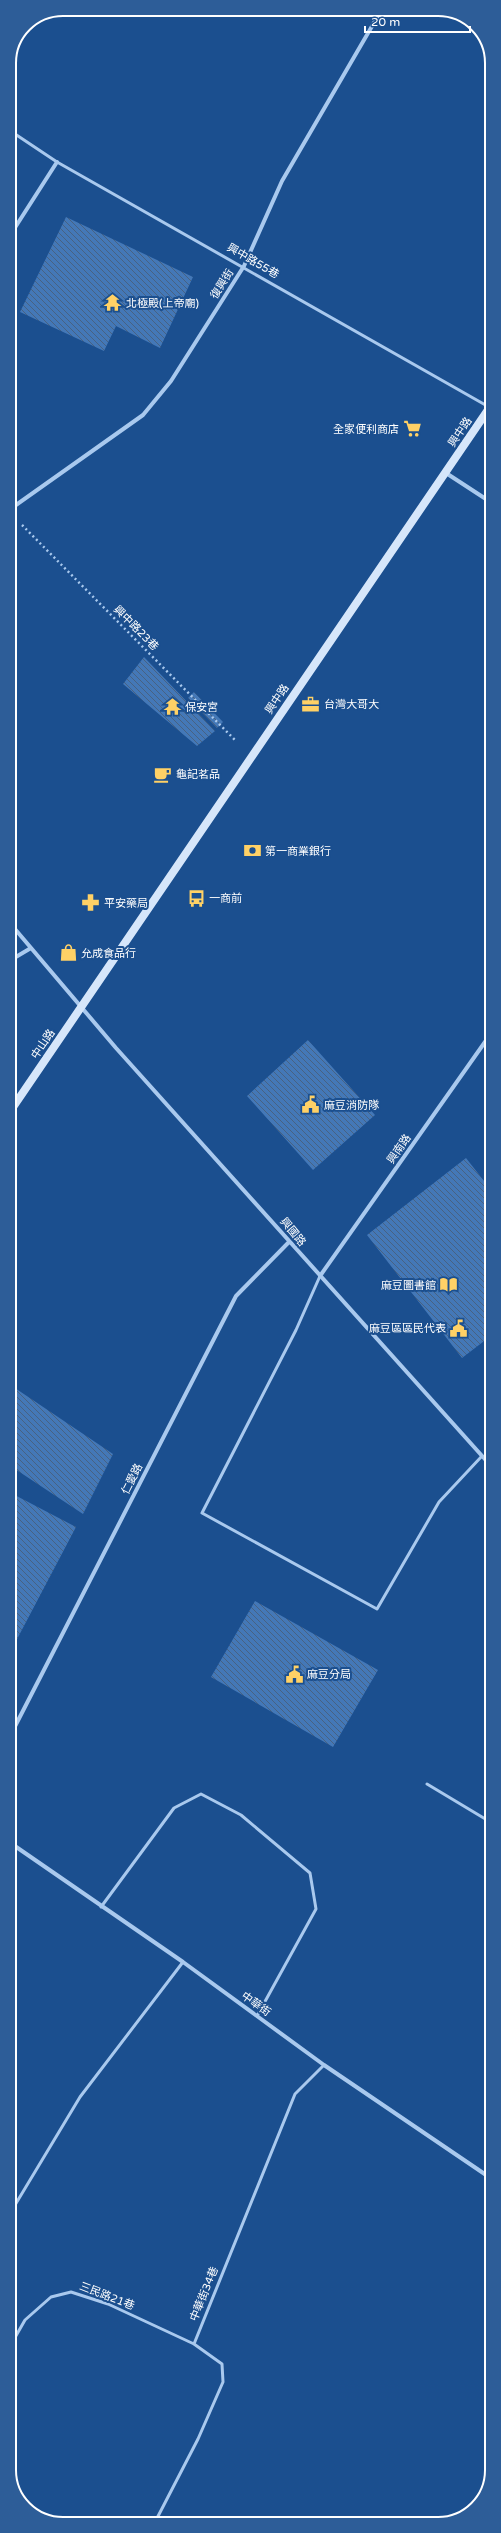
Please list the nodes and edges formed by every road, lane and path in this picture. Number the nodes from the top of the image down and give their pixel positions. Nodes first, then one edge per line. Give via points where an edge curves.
1 (378, 16) edge
2 (16, 135) edge
3 (57, 162) junction
4 (16, 226) edge
5 (244, 266) junction
6 (485, 402) edge
7 (485, 414) edge
8 (446, 473) junction
9 (485, 498) edge
10 (16, 505) edge
11 (20, 523) dead end
12 (252, 756) junction
13 (16, 930) edge
14 (31, 948) junction
15 (16, 956) edge
16 (82, 1007) junction
17 (485, 1042) edge
18 (16, 1103) edge
19 (289, 1242) junction
20 (320, 1276) junction
21 (482, 1456) junction
22 (485, 1459) edge
23 (16, 1724) edge
24 (427, 1784) dead end
25 (485, 1819) edge
26 (16, 1847) edge
27 (101, 1907) junction
28 (183, 1962) junction
29 (257, 2016) junction
30 (324, 2065) junction
31 (485, 2174) edge
32 (16, 2203) edge
33 (16, 2337) edge
34 (194, 2344) junction
35 (158, 2517) edge

1 - 5 street, 復興街 via 282,181
2 - 3 lane, 興中路55巷
3 - 4 street
3 - 5 lane, 興中路55巷
5 - 6 lane, 興中路55巷
5 - 10 street, 復興街 via 171,382 143,415
7 - 8 main road, 興中路
8 - 9 street
8 - 12 main road, 興中路
11 - 12 path, 興中路23巷
12 - 16 main road, 興中路
13 - 14 street, 興國路
14 - 15 street
14 - 16 street, 興國路
16 - 18 main road, 中山路
16 - 19 street, 興國路 via 268,1215
17 - 20 street, 興南路
19 - 20 street, 興國路
19 - 23 street, 仁愛路 via 236,1296
20 - 21 street, 興國路
20 - 21 lane via 296,1330 202,1513 377,1609 439,1502
21 - 22 street, 興國路
24 - 25 lane
26 - 27 street, 中華街
27 - 28 street, 中華街
27 - 29 lane via 174,1808 201,1794 241,1815 310,1873 316,1909
28 - 29 street, 中華街
28 - 32 lane via 80,2097
29 - 30 street, 中華街
30 - 31 street, 中華街
30 - 34 lane, 中華街34巷 via 295,2094
33 - 34 lane, 三民路21巷 via 25,2320 51,2297 71,2292 108,2304
34 - 35 lane via 222,2364 223,2382 198,2439

